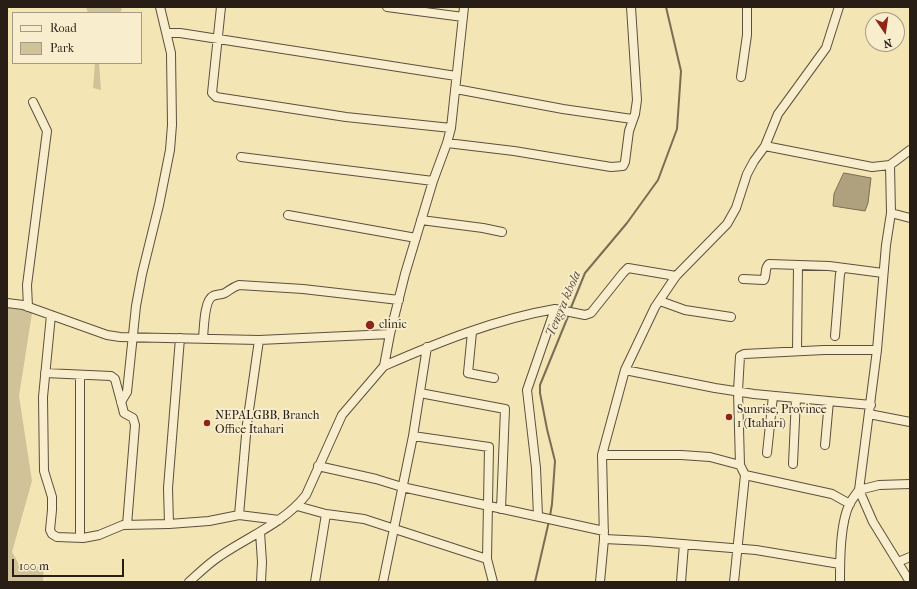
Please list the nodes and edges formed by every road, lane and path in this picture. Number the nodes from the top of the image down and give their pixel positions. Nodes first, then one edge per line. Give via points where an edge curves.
1 (160, 7) edge
2 (222, 7) edge
3 (387, 7) edge
4 (464, 7) edge
5 (631, 7) edge
6 (747, 7) edge
7 (839, 7) edge
8 (463, 17) junction
9 (167, 33) junction
10 (218, 40) junction
11 (456, 76) junction
12 (741, 77) dead end
13 (456, 89) junction
14 (33, 102) dead end
15 (632, 119) junction
16 (451, 128) junction
17 (446, 143) junction
18 (765, 146) junction
19 (910, 150) edge
20 (241, 157) dead end
21 (890, 165) junction
22 (433, 181) junction
23 (892, 213) junction
24 (288, 215) dead end
25 (910, 218) edge
26 (421, 220) junction
27 (502, 232) dead end
28 (416, 238) junction
29 (798, 265) junction
30 (842, 268) junction
31 (883, 273) junction
32 (676, 276) junction
33 (743, 279) dead end
34 (399, 300) junction
35 (660, 301) junction
36 (7, 303) edge
37 (28, 307) junction
38 (558, 309) junction
39 (51, 315) junction
40 (731, 317) dead end
41 (472, 332) junction
42 (390, 334) junction
43 (133, 336) junction
44 (835, 336) dead end
45 (180, 338) junction
46 (203, 338) junction
47 (259, 340) junction
48 (428, 347) junction
49 (877, 350) junction
50 (797, 351) junction
51 (384, 366) junction
52 (625, 370) junction
53 (45, 373) junction
54 (80, 375) junction
55 (494, 378) dead end
56 (738, 391) junction
57 (420, 393) junction
58 (773, 396) junction
59 (796, 398) junction
60 (829, 401) junction
61 (121, 402) junction
62 (871, 404) junction
63 (869, 414) junction
64 (910, 422) edge
65 (413, 436) junction
66 (825, 446) dead end
67 (767, 453) dead end
68 (602, 455) junction
69 (793, 464) dead end
70 (740, 465) junction
71 (318, 466) junction
72 (745, 475) junction
73 (910, 484) edge
74 (402, 487) junction
75 (859, 490) junction
76 (850, 504) junction
77 (487, 505) junction
78 (297, 506) junction
79 (502, 509) junction
80 (326, 514) junction
81 (239, 515) junction
82 (538, 516) junction
83 (279, 520) junction
84 (169, 524) junction
85 (127, 525) junction
86 (395, 528) junction
87 (260, 532) junction
88 (604, 535) junction
89 (80, 538) junction
90 (684, 544) junction
91 (737, 548) junction
92 (487, 558) junction
93 (910, 558) edge
94 (898, 562) junction
95 (840, 564) junction
96 (189, 582) edge
97 (261, 582) edge
98 (314, 582) edge
99 (383, 582) edge
100 (493, 582) edge
101 (600, 582) edge
102 (681, 582) edge
103 (734, 582) edge
104 (840, 582) edge
105 (910, 582) edge

1 - 9 street
2 - 10 street
3 - 8 street
4 - 8 street
5 - 15 street via 637,100
6 - 12 street via 747,35
7 - 18 street via 826,48 778,114
8 - 11 street
9 - 10 street
9 - 43 street via 171,53 170,150 141,280
10 - 11 street
10 - 16 street via 212,93 216,97 346,117
11 - 13 street
13 - 15 street
13 - 16 street
14 - 37 street via 47,131 27,284
15 - 17 street via 623,166 611,167
16 - 17 street
17 - 22 street
18 - 21 street via 872,167
18 - 32 street via 747,174 736,208 727,224
19 - 21 street
20 - 22 street
21 - 23 street
22 - 26 street
23 - 25 street
23 - 31 street
24 - 28 street
26 - 27 street
26 - 28 street
28 - 34 street
29 - 30 street
29 - 33 street via 769,264 764,280
29 - 50 street
30 - 31 street
30 - 44 street
31 - 49 street
32 - 35 street
32 - 38 street via 628,268 594,310 585,315
34 - 42 street
34 - 46 street via 239,285 210,299 206,307
35 - 40 street via 685,310
35 - 52 street
36 - 37 street
37 - 39 street
38 - 41 street
38 - 82 street via 527,390 536,468
39 - 43 street via 107,335
39 - 53 street
41 - 48 street
41 - 55 street via 468,373
42 - 47 street
42 - 51 street
43 - 45 street
43 - 61 street via 127,392
45 - 46 street
45 - 84 street via 168,488
46 - 47 street
47 - 81 street via 247,424
48 - 51 street
48 - 57 street
49 - 50 street
49 - 62 street
50 - 56 street via 740,356
51 - 71 street via 342,415
52 - 56 street
52 - 68 street
53 - 54 street
53 - 89 street via 44,471 52,497 50,530 57,537
54 - 61 street via 111,376 115,379
54 - 89 street
56 - 58 street
56 - 70 street
57 - 65 street
57 - 79 street via 505,409
58 - 59 street
58 - 67 street
59 - 60 street
59 - 69 street
60 - 62 street
60 - 66 street
61 - 85 street via 124,413 133,418 135,425
62 - 63 street
63 - 64 street
63 - 75 street
65 - 74 street
65 - 77 street via 489,447
68 - 70 street via 710,457
68 - 88 street
70 - 72 street
71 - 74 street
71 - 78 street via 306,495
72 - 76 street via 832,494
72 - 91 street
73 - 75 street via 879,485
74 - 77 street
74 - 86 street
75 - 76 street
75 - 94 street via 873,522
76 - 95 street via 842,530
77 - 79 street
77 - 92 street
78 - 80 street
78 - 83 street
79 - 82 street
80 - 86 street via 364,519
80 - 98 street
81 - 83 street
81 - 84 street via 209,521
82 - 88 street via 567,522
83 - 87 street
84 - 85 street
85 - 89 street via 99,535
86 - 92 street
86 - 99 street
87 - 96 street via 219,556
87 - 97 street
88 - 90 street
88 - 101 street
90 - 91 street
90 - 102 street
91 - 95 street
91 - 103 street
92 - 100 street
93 - 94 street
94 - 105 street
95 - 104 street

